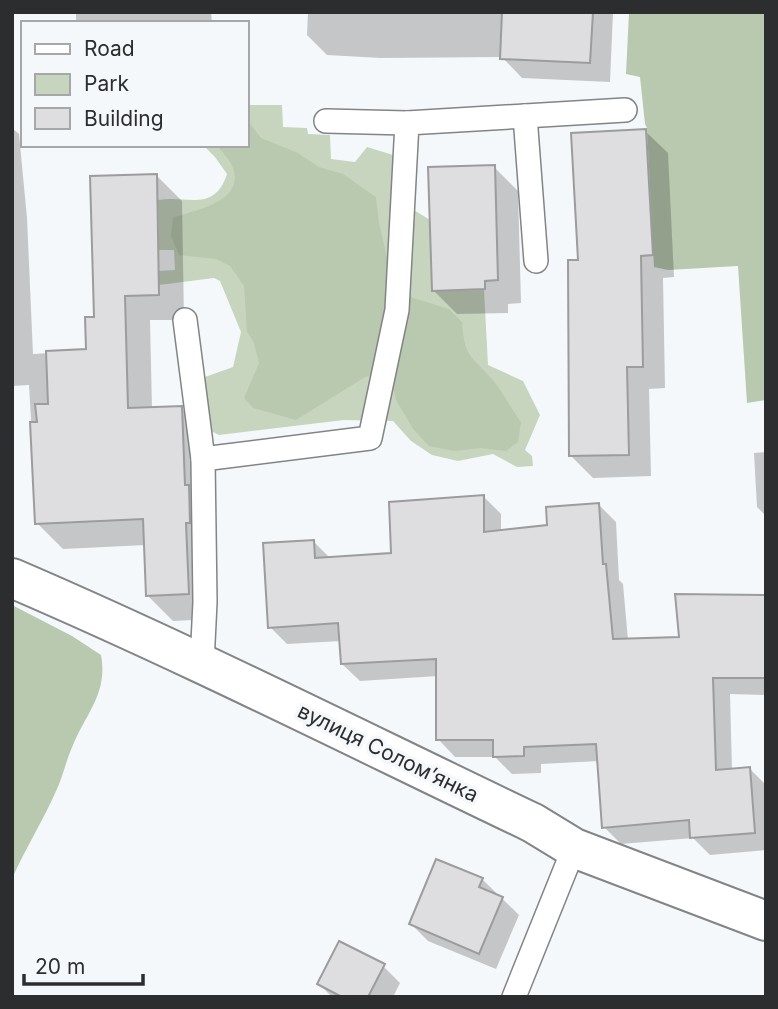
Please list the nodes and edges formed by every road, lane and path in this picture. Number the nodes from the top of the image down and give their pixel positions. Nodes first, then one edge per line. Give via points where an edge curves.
1 (625, 110) dead end
2 (525, 116) junction
3 (326, 121) dead end
4 (407, 123) junction
5 (536, 261) dead end
6 (185, 320) dead end
7 (203, 459) junction
8 (12, 578) edge
9 (202, 663) junction
10 (574, 848) junction
11 (766, 921) edge
12 (514, 997) edge

1 - 2 lane
2 - 4 lane
2 - 5 lane
3 - 4 lane
4 - 7 lane via 397,310 370,438
6 - 7 lane
7 - 9 lane
8 - 9 street, вулиця Соломʼянка
9 - 10 street, вулиця Соломʼянка via 533,823
10 - 11 street, вулиця Соломʼянка
10 - 12 lane

